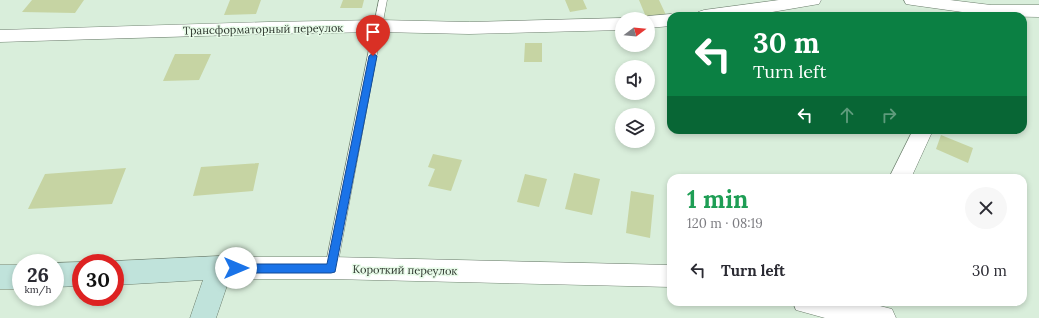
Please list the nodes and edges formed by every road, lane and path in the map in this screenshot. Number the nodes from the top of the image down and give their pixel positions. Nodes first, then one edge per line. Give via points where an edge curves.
1 (383, 0) edge
2 (814, 0) edge
3 (912, 0) edge
4 (981, 8) edge
5 (739, 12) edge
6 (1013, 12) edge
7 (1039, 12) edge
8 (1027, 13) edge
9 (667, 20) edge
10 (655, 21) edge
11 (615, 24) edge
12 (379, 26) junction
13 (0, 36) edge
14 (921, 134) edge
15 (902, 174) edge
16 (220, 268) junction
17 (331, 268) junction
18 (124, 273) edge
19 (12, 276) edge
20 (667, 276) edge
21 (0, 277) edge
22 (819, 306) edge
23 (830, 309) edge
24 (203, 318) edge
25 (883, 318) edge

1 - 12 lane
2 - 5 street
3 - 4 street
4 - 6 street
7 - 8 street
9 - 10 street
11 - 12 street, Трансформаторный переулок via 469,28
12 - 13 street, Трансформаторный переулок
12 - 17 lane
14 - 15 street
16 - 17 street, Короткий переулок
16 - 18 street, Короткий переулок
16 - 24 street
17 - 20 street, Короткий переулок
19 - 21 street
22 - 23 street
23 - 25 street

